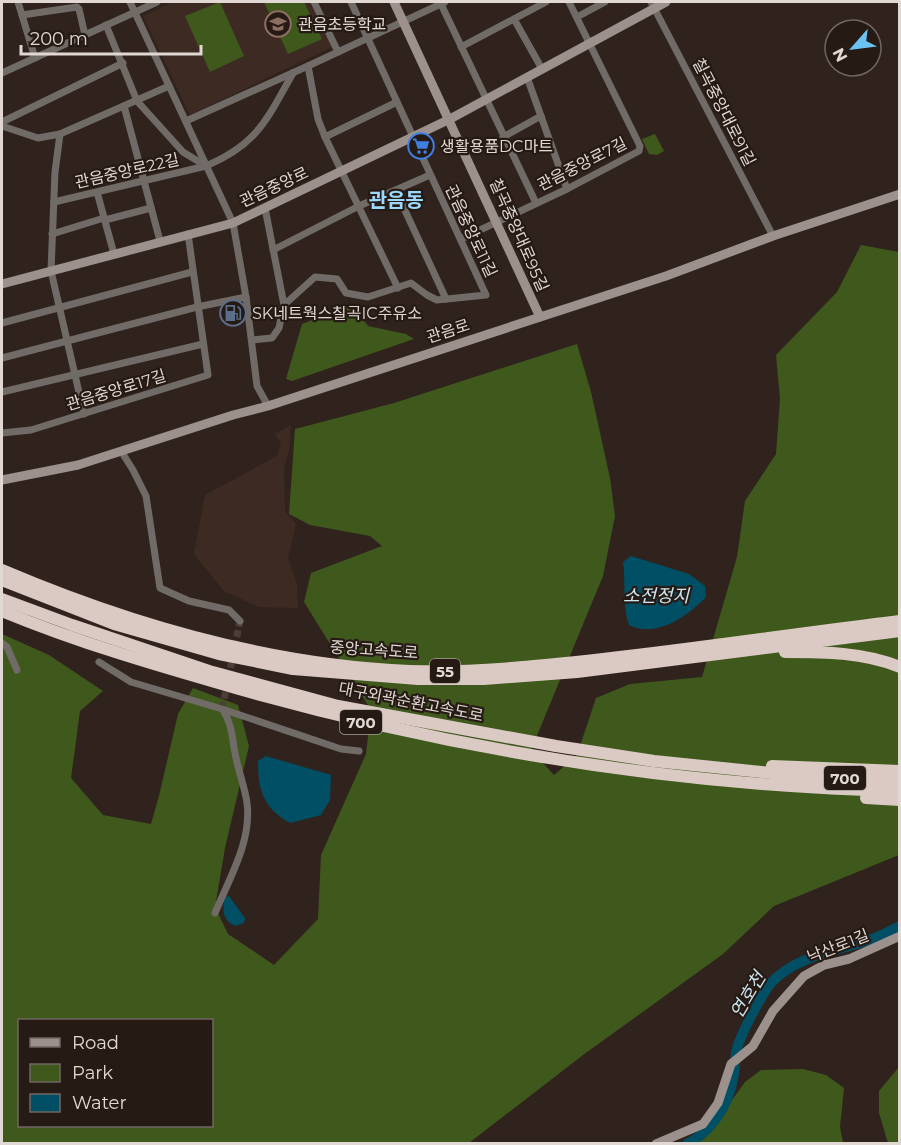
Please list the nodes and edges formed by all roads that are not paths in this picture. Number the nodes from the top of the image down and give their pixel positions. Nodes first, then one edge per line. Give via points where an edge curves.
1 (18, 2) edge
2 (130, 2) edge
3 (157, 2) edge
4 (314, 2) edge
5 (351, 2) edge
6 (394, 2) edge
7 (442, 2) edge
8 (546, 2) edge
9 (569, 2) edge
10 (605, 2) edge
11 (666, 2) edge
12 (653, 5) edge
13 (135, 11) junction
14 (22, 15) junction
15 (577, 17) junction
16 (514, 19) junction
17 (403, 21) junction
18 (106, 25) junction
19 (86, 35) junction
20 (368, 38) junction
21 (590, 44) junction
22 (461, 47) junction
23 (338, 52) junction
24 (36, 58) junction
25 (123, 63) junction
26 (308, 66) junction
27 (542, 69) junction
28 (293, 73) junction
29 (2, 74) edge
30 (527, 77) junction
31 (169, 86) junction
32 (485, 100) junction
33 (137, 101) junction
34 (397, 102) junction
35 (124, 106) junction
36 (541, 116) junction
37 (450, 119) junction
38 (186, 121) junction
39 (2, 124) edge
40 (60, 134) junction
41 (412, 136) junction
42 (326, 137) junction
43 (503, 137) junction
44 (206, 166) junction
45 (344, 171) junction
46 (430, 176) junction
47 (144, 182) junction
48 (567, 189) junction
49 (396, 191) junction
50 (97, 192) junction
51 (900, 195) edge
52 (54, 202) junction
53 (536, 203) junction
54 (359, 206) junction
55 (151, 208) junction
56 (265, 208) junction
57 (104, 219) junction
58 (496, 222) junction
59 (233, 223) junction
60 (52, 234) junction
61 (188, 234) junction
62 (773, 236) junction
63 (461, 239) junction
64 (160, 242) junction
65 (273, 250) junction
66 (114, 254) junction
67 (51, 271) junction
68 (192, 272) junction
69 (2, 284) edge
70 (398, 288) junction
71 (246, 297) junction
72 (446, 299) junction
73 (284, 305) junction
74 (59, 307) junction
75 (197, 307) junction
76 (540, 317) junction
77 (2, 322) edge
78 (252, 340) junction
79 (67, 341) junction
80 (203, 344) junction
81 (2, 358) edge
82 (74, 375) junction
83 (2, 392) edge
84 (268, 406) junction
85 (84, 414) junction
86 (2, 433) edge
87 (121, 451) junction
88 (2, 480) edge
89 (2, 570) edge
90 (2, 579) edge
91 (2, 599) edge
92 (2, 611) edge
93 (240, 621) dead end
94 (900, 621) edge
95 (900, 631) edge
96 (2, 643) edge
97 (739, 652) junction
98 (99, 662) dead end
99 (900, 667) edge
100 (17, 670) dead end
101 (222, 709) junction
102 (359, 751) dead end
103 (706, 766) junction
104 (900, 771) edge
105 (684, 778) junction
106 (900, 781) edge
107 (900, 791) edge
108 (900, 800) edge
109 (215, 913) dead end
110 (900, 936) edge
111 (656, 1143) edge

1 - 14 street
2 - 13 street
3 - 13 street
4 - 23 street
5 - 20 street, 관음중앙로11길
6 - 17 main road, 칠곡중앙대로95길
7 - 17 street
7 - 22 street
8 - 16 street
9 - 15 street
10 - 15 street
11 - 12 main road, 관음중앙로
12 - 21 main road, 관음중앙로
12 - 62 street, 칠곡중앙대로91길
13 - 18 street
13 - 31 street
14 - 19 street via 77,7
14 - 24 street
15 - 21 street
16 - 22 street
16 - 27 street
17 - 20 street
17 - 37 main road, 칠곡중앙대로95길
18 - 19 street
18 - 25 street
19 - 24 street
20 - 23 street
20 - 34 street, 관음중앙로11길
21 - 27 main road, 관음중앙로
21 - 48 street, 관음중앙로7길 via 640,146 635,155
22 - 32 street
23 - 26 street
24 - 29 street
25 - 33 street
25 - 39 street
26 - 28 street
26 - 42 street via 318,119
27 - 30 main road, 관음중앙로
28 - 38 street
28 - 44 street, 관음중앙로22길 via 260,129 230,156
30 - 32 main road, 관음중앙로
30 - 36 street
31 - 33 street
31 - 38 street
32 - 37 main road, 관음중앙로
32 - 43 street
33 - 35 street
33 - 44 street via 183,152
34 - 41 street, 관음중앙로11길
34 - 42 street
35 - 40 street
35 - 47 street
36 - 43 street
36 - 48 street
37 - 41 main road, 관음중앙로
37 - 58 main road, 칠곡중앙대로95길
38 - 44 street
39 - 40 street via 38,138
40 - 52 street, 관음중앙로22길
41 - 45 main road, 관음중앙로
41 - 46 street, 관음중앙로11길
42 - 45 street
43 - 53 street
44 - 47 street, 관음중앙로22길
44 - 59 street
45 - 54 street
45 - 56 main road, 관음중앙로
46 - 49 street, 관음중앙로11길
46 - 63 street, 관음중앙로11길
47 - 50 street, 관음중앙로22길
47 - 55 street
48 - 53 street, 관음중앙로7길
49 - 54 street, 관음중앙로11길
49 - 72 street
50 - 52 street, 관음중앙로22길
50 - 57 street
51 - 62 main road, 관음로
52 - 60 street, 관음중앙로22길
53 - 58 street, 관음중앙로7길
54 - 65 street, 관음중앙로11길
54 - 70 street
55 - 57 street
55 - 64 street
56 - 59 main road, 관음중앙로
56 - 65 street
57 - 60 street
57 - 66 street
58 - 63 street, 관음중앙로7길
58 - 76 main road, 칠곡중앙대로95길
59 - 61 main road, 관음중앙로
59 - 71 street
60 - 67 street, 관음중앙로22길
61 - 64 main road, 관음중앙로
61 - 68 street, 관음중앙로17길
62 - 76 main road, 관음로
63 - 72 street, 관음중앙로11길 via 486,295
64 - 66 main road, 관음중앙로
65 - 73 street
66 - 67 main road, 관음중앙로
67 - 69 main road, 관음중앙로
67 - 74 street, 관음중앙로22길
68 - 74 street
68 - 75 street, 관음중앙로17길
70 - 72 street, 관음중앙로11길 via 411,283 437,300
70 - 73 street, 관음중앙로11길 via 368,297 352,295 346,293 337,279 315,277
71 - 75 street
71 - 78 street
73 - 78 street via 279,328 272,338
74 - 77 street
74 - 79 street, 관음중앙로22길
75 - 79 street
75 - 80 street, 관음중앙로17길
76 - 84 main road, 관음로
78 - 84 street via 258,386
79 - 81 street
79 - 82 street, 관음중앙로22길
80 - 82 street, 관음중앙로17길
80 - 85 street, 관음중앙로17길 via 208,375
82 - 83 street, 관음중앙로17길
82 - 85 street, 관음중앙로22길
84 - 87 main road, 관음로
85 - 86 street, 관음중앙로17길 via 31,430
87 - 88 main road, 관음로 via 78,465
87 - 93 street via 146,496 160,588 189,601 229,610
89 - 94 highway, 중앙고속도로 / 55 via 118,615 224,646 335,665 410,670 484,670 574,662
90 - 97 highway, 중앙고속도로 / 55 via 114,624 219,654 293,669 351,675 484,679
91 - 103 highway, 대구외곽순환고속도로 / 700 via 209,671 338,706 556,746
92 - 105 highway, 대구외곽순환고속도로 / 700 via 147,663 328,714 466,744
95 - 97 highway, 중앙고속도로 / 55
96 - 100 street
97 - 99 highway via 836,652
98 - 101 street via 131,682
101 - 102 street via 341,749
101 - 109 street via 230,722 247,803 247,824
103 - 104 highway
103 - 106 highway, 대구외곽순환고속도로 / 700
105 - 107 highway, 대구외곽순환고속도로 / 700
105 - 108 highway via 726,786
110 - 111 main road, 낙산로1길 via 804,976 773,1011 753,1046 731,1064 718,1103 703,1124

